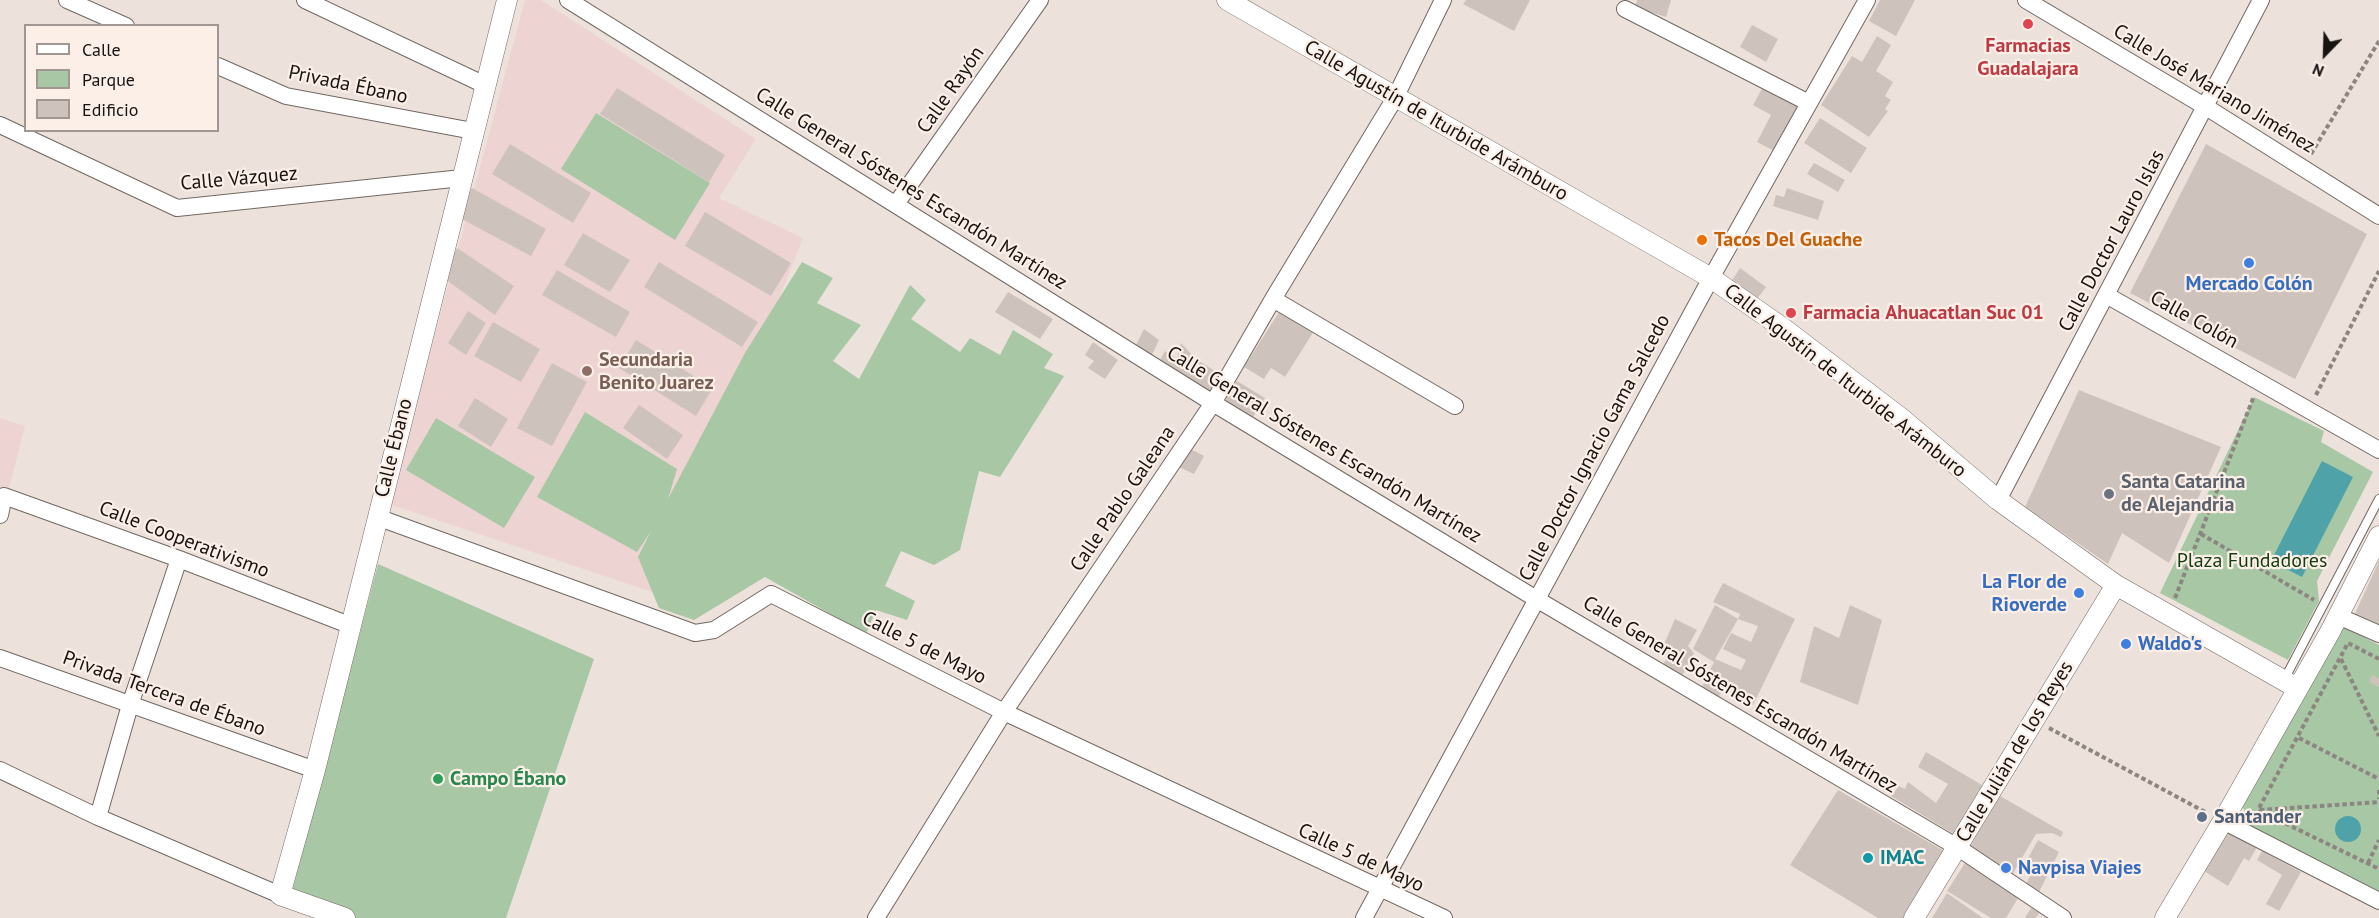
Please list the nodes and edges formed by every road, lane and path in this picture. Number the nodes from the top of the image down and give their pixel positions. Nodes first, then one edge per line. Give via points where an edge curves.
1 (68, 0) edge
2 (305, 0) edge
3 (507, 0) edge
4 (568, 0) edge
5 (1040, 0) edge
6 (1227, 0) edge
7 (1443, 0) edge
8 (1867, 0) edge
9 (2026, 0) edge
10 (2261, 0) edge
11 (1625, 9) dead end
12 (122, 24) edge
13 (2379, 41) edge
14 (219, 66) edge
15 (485, 85) junction
16 (1395, 98) junction
17 (1809, 103) junction
18 (2206, 107) junction
19 (0, 125) edge
20 (474, 131) junction
21 (2303, 168) junction
22 (462, 178) junction
23 (896, 204) junction
24 (2379, 216) edge
25 (2379, 271) edge
26 (1711, 278) junction
27 (2108, 296) junction
28 (1273, 299) junction
29 (2260, 381) junction
30 (1213, 403) junction
31 (1455, 405) dead end
32 (2309, 409) junction
33 (2379, 450) edge
34 (2379, 499) edge
35 (1998, 500) junction
36 (0, 515) edge
37 (376, 517) junction
38 (2200, 534) junction
39 (2379, 536) edge
40 (179, 559) junction
41 (2116, 585) junction
42 (1538, 600) junction
43 (2331, 611) junction
44 (2168, 616) junction
45 (349, 625) junction
46 (2379, 634) edge
47 (0, 658) edge
48 (2341, 658) junction
49 (2379, 659) edge
50 (2291, 684) junction
51 (130, 705) junction
52 (1004, 712) junction
53 (2034, 720) junction
54 (2379, 736) edge
55 (2299, 738) junction
56 (0, 770) edge
57 (315, 770) junction
58 (2379, 779) edge
59 (2379, 790) edge
60 (2379, 800) edge
61 (2258, 810) junction
62 (98, 817) junction
63 (2223, 821) junction
64 (2379, 840) edge
65 (1958, 847) junction
66 (2368, 863) junction
67 (2379, 869) edge
68 (1379, 890) junction
69 (280, 895) junction
70 (2379, 901) edge
71 (345, 918) edge
72 (876, 918) edge
73 (1364, 918) edge
74 (1444, 918) edge
75 (1914, 918) edge
76 (2063, 918) edge
77 (2165, 918) edge

1 - 12 street
2 - 15 street
3 - 15 street, Calle Ébano
4 - 23 street, Calle General Sóstenes Escandón Martínez
5 - 23 street, Calle Rayón
6 - 16 street, Calle Agustín de Iturbide Arámburo
7 - 16 street, Calle Pablo Galeana
8 - 17 street, Calle Doctor Ignacio Gama Salcedo
9 - 18 street, Calle José Mariano Jiménez
10 - 18 street, Calle Doctor Lauro Islas
11 - 17 street
13 - 21 path
14 - 20 street, Privada Ébano via 286,96
15 - 20 street, Calle Ébano
16 - 26 street, Calle Agustín de Iturbide Arámburo
16 - 28 street, Calle Pablo Galeana
17 - 26 street, Calle Doctor Ignacio Gama Salcedo
18 - 21 street, Calle José Mariano Jiménez
18 - 27 street, Calle Doctor Lauro Islas
19 - 22 street, Calle Vázquez via 177,208
20 - 22 street, Calle Ébano
21 - 24 street, Calle José Mariano Jiménez
22 - 37 street, Calle Ébano
23 - 30 street, Calle General Sóstenes Escandón Martínez
25 - 32 path
26 - 35 street, Calle Agustín de Iturbide Arámburo via 1892,411
26 - 42 street, Calle Doctor Ignacio Gama Salcedo
27 - 29 street, Calle Colón
27 - 35 street, Calle Doctor Lauro Islas
28 - 30 street, Calle Pablo Galeana
28 - 31 street
29 - 32 street, Calle Colón
29 - 38 path
30 - 42 street, Calle General Sóstenes Escandón Martínez
30 - 52 street, Calle Pablo Galeana
32 - 33 street, Calle Colón
34 - 43 lane
35 - 41 street, Calle Agustín de Iturbide Arámburo
36 - 40 street, Calle Cooperativismo via 4,496
37 - 45 street, Calle Ébano
37 - 52 street, Calle 5 de Mayo via 695,633 714,630 771,594
38 - 43 path
38 - 44 path
39 - 43 street
40 - 45 street, Calle Cooperativismo
40 - 51 street
41 - 44 street, Calle Agustín de Iturbide Arámburo
41 - 53 street, Calle Julián de los Reyes
42 - 65 street, Calle General Sóstenes Escandón Martínez
42 - 68 street, Calle Doctor Ignacio Gama Salcedo
43 - 46 street
43 - 50 street
44 - 50 street, Calle Agustín de Iturbide Arámburo
45 - 57 street, Calle Ébano
47 - 51 street, Privada Tercera de Ébano
48 - 49 path via 2348,643
48 - 54 path
48 - 55 path
50 - 63 street
51 - 57 street, Privada Tercera de Ébano
51 - 62 street
52 - 68 street, Calle 5 de Mayo
52 - 72 street, Calle Pablo Galeana
53 - 63 path
53 - 65 street, Calle Julián de los Reyes
55 - 58 path
55 - 61 path
56 - 62 street
57 - 69 street, Calle Ébano
59 - 60 path
60 - 61 path
61 - 66 path
62 - 69 street
63 - 70 street
63 - 77 street
64 - 66 path
65 - 75 street, Calle Julián de los Reyes
65 - 76 street, Calle General Sóstenes Escandón Martínez
66 - 67 path
68 - 73 street, Calle Doctor Ignacio Gama Salcedo
68 - 74 street, Calle 5 de Mayo
69 - 71 street

